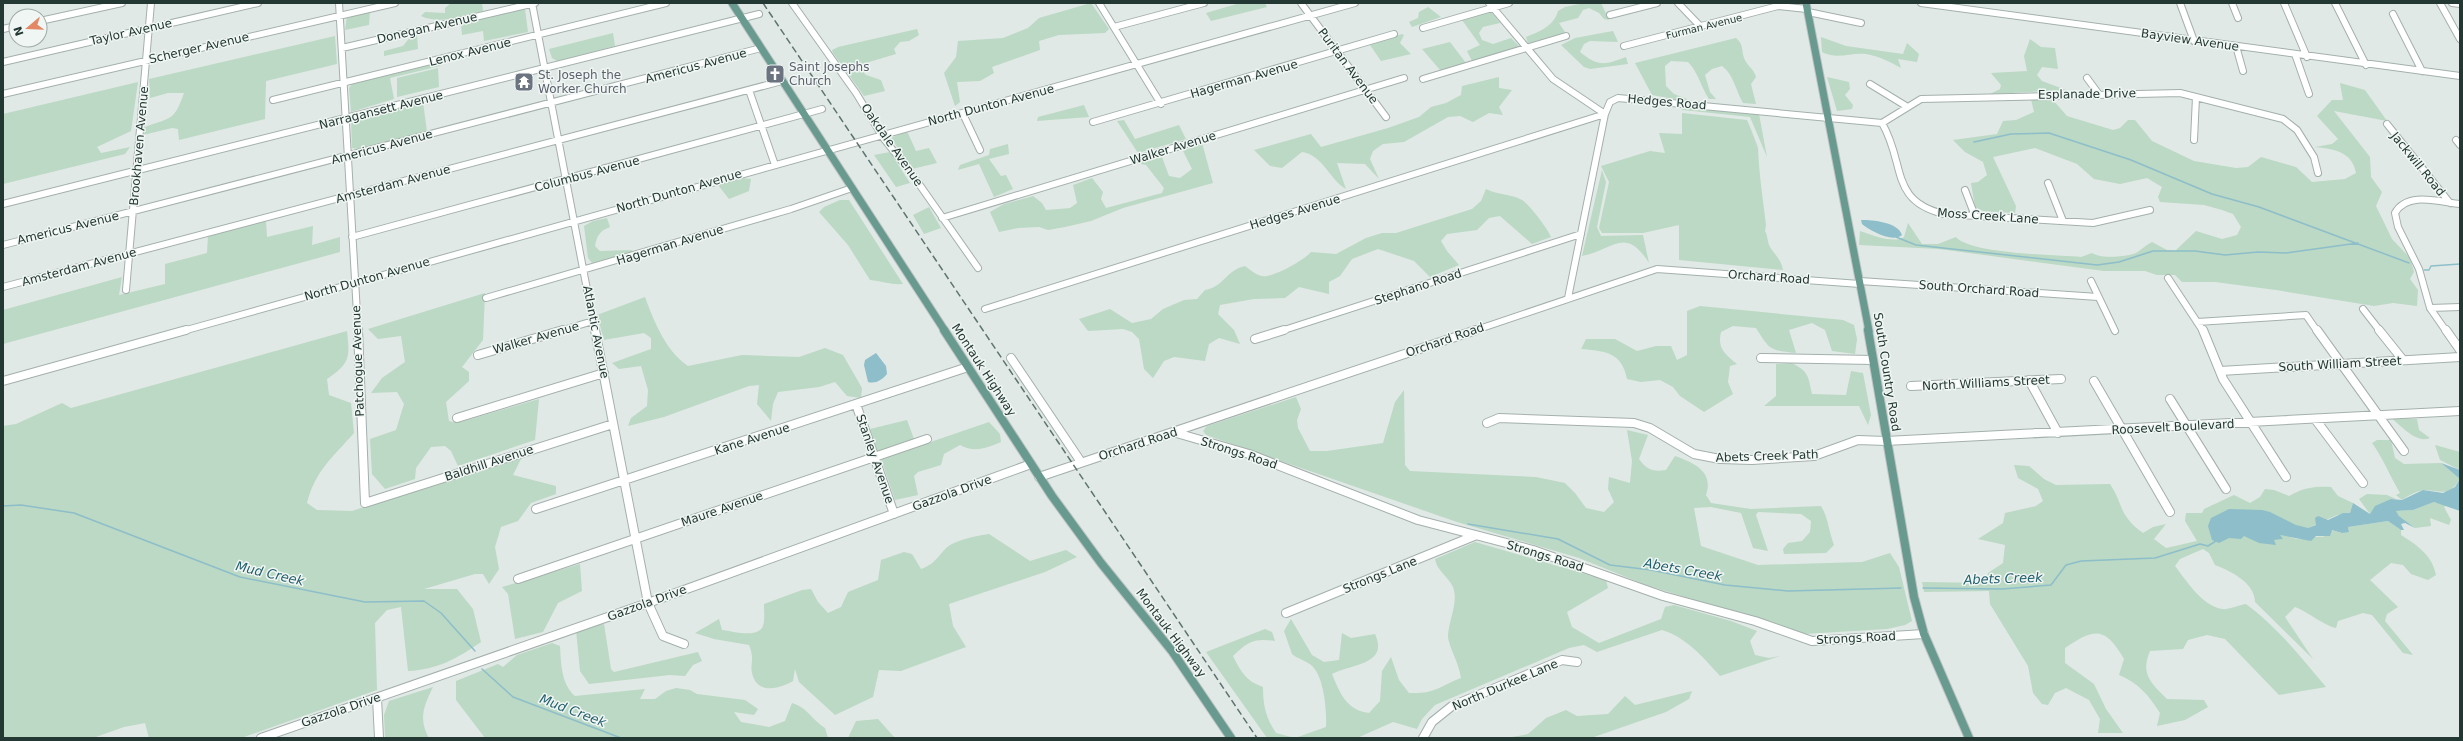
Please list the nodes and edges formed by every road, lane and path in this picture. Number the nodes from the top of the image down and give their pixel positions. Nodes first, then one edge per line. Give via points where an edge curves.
1 (122, 3) edge
2 (151, 3) edge
3 (258, 3) edge
4 (339, 3) edge
5 (396, 3) edge
6 (533, 3) edge
7 (666, 3) edge
8 (732, 3) edge
9 (792, 3) edge
10 (1099, 3) edge
11 (1204, 3) edge
12 (1301, 3) edge
13 (1355, 3) edge
14 (1509, 3) edge
15 (1657, 3) edge
16 (1678, 3) edge
17 (1921, 3) edge
18 (2180, 3) edge
19 (2232, 3) edge
20 (2284, 3) edge
21 (2335, 3) edge
22 (2440, 3) edge
23 (2452, 3) edge
24 (2460, 4) edge
25 (1491, 5) edge
26 (1807, 8) edge
27 (759, 14) dead end
28 (2393, 14) dead end
29 (1610, 15) dead end
30 (340, 16) junction
31 (1310, 16) junction
32 (742, 18) junction
33 (2238, 18) dead end
34 (48, 19) edge
35 (1861, 23) dead end
36 (1114, 27) junction
37 (1701, 27) junction
38 (148, 28) junction
39 (1423, 28) dead end
40 (1394, 34) dead end
41 (538, 35) junction
42 (1566, 36) dead end
43 (2460, 39) edge
44 (2194, 41) junction
45 (1624, 46) dead end
46 (2236, 46) junction
47 (342, 48) junction
48 (761, 48) junction
49 (1527, 48) junction
50 (1337, 52) junction
51 (2295, 54) junction
52 (2308, 57) junction
53 (146, 61) junction
54 (3, 62) edge
55 (1138, 65) junction
56 (2366, 65) junction
57 (544, 68) junction
58 (2243, 71) dead end
59 (2422, 71) junction
60 (2460, 76) edge
61 (1404, 78) dead end
62 (2087, 78) dead end
63 (1423, 79) dead end
64 (782, 81) junction
65 (344, 83) junction
66 (1870, 84) dead end
67 (749, 90) junction
68 (1366, 91) junction
69 (2098, 93) junction
70 (3, 94) edge
71 (2309, 94) dead end
72 (2196, 97) junction
73 (273, 100) dead end
74 (551, 103) junction
75 (1161, 104) junction
76 (1906, 106) junction
77 (822, 109) dead end
78 (804, 114) junction
79 (963, 114) junction
80 (1605, 114) junction
81 (1386, 116) dead end
82 (1830, 117) junction
83 (347, 118) junction
84 (1094, 122) dead end
85 (1882, 123) junction
86 (2386, 124) dead end
87 (761, 125) junction
88 (882, 135) junction
89 (558, 140) junction
90 (2194, 140) dead end
91 (827, 150) junction
92 (980, 150) dead end
93 (348, 156) junction
94 (775, 165) junction
95 (136, 171) junction
96 (2318, 173) dead end
97 (566, 180) junction
98 (2048, 183) dead end
99 (852, 188) junction
100 (1964, 190) dead end
101 (350, 196) junction
102 (2450, 203) junction
103 (3, 204) edge
104 (2460, 204) edge
105 (2150, 210) dead end
106 (133, 211) junction
107 (1975, 216) junction
108 (942, 218) junction
109 (574, 221) junction
110 (2063, 221) junction
111 (1581, 234) junction
112 (352, 237) junction
113 (3, 245) edge
114 (129, 254) junction
115 (978, 268) dead end
116 (584, 270) junction
117 (2168, 278) dead end
118 (2091, 281) dead end
119 (356, 283) junction
120 (1860, 283) junction
121 (3, 287) edge
122 (126, 290) dead end
123 (2098, 297) junction
124 (486, 298) dead end
125 (1568, 298) junction
126 (2460, 307) edge
127 (2430, 308) junction
128 (985, 309) dead end
129 (2363, 309) dead end
130 (594, 321) junction
131 (2197, 322) junction
132 (2115, 331) dead end
133 (1255, 339) dead end
134 (2460, 350) edge
135 (478, 355) dead end
136 (2460, 357) edge
137 (1011, 358) dead end
138 (1761, 358) dead end
139 (1873, 360) junction
140 (2403, 360) junction
141 (2342, 364) junction
142 (968, 367) junction
143 (2220, 371) junction
144 (604, 373) junction
145 (2061, 379) dead end
146 (2029, 380) junction
147 (3, 381) edge
148 (2094, 381) dead end
149 (1911, 386) dead end
150 (2170, 399) dead end
151 (856, 404) junction
152 (2460, 411) edge
153 (2378, 416) junction
154 (457, 418) dead end
155 (2315, 419) junction
156 (1487, 423) dead end
157 (2251, 423) junction
158 (613, 424) junction
159 (2187, 426) junction
160 (2121, 430) junction
161 (1173, 432) junction
162 (2058, 433) junction
163 (927, 439) dead end
164 (1886, 441) junction
165 (2404, 451) dead end
166 (874, 457) junction
167 (1081, 462) junction
168 (1031, 464) junction
169 (1039, 477) junction
170 (2286, 477) dead end
171 (624, 480) junction
172 (2363, 483) dead end
173 (2226, 489) dead end
174 (365, 503) joint
175 (536, 509) dead end
176 (2170, 512) dead end
177 (894, 514) junction
178 (1474, 536) junction
179 (636, 539) junction
180 (518, 579) dead end
181 (648, 603) junction
182 (1286, 613) dead end
183 (1924, 634) junction
184 (684, 644) dead end
185 (1576, 662) dead end
186 (377, 698) junction
187 (262, 738) edge
188 (379, 738) edge
189 (1231, 738) edge
190 (1423, 738) edge
191 (1969, 738) edge

1 - 34 street
2 - 38 street, Brookhaven Avenue
3 - 38 street, Taylor Avenue
4 - 30 street, Patchogue Avenue
5 - 30 street, Scherger Avenue
6 - 41 street, Atlantic Avenue
6 - 47 street, Donegan Avenue
7 - 41 street, Lenox Avenue
8 - 32 main road, Montauk Highway
9 - 88 street, Oakdale Avenue via 856,93
10 - 36 street
11 - 36 street
12 - 31 street, Puritan Avenue
13 - 31 street, North Dunton Avenue
14 - 25 street
15 - 29 street
16 - 37 street
17 - 44 street, Bayview Avenue
18 - 44 street
19 - 33 street
20 - 52 street
21 - 56 street
22 - 43 street
23 - 24 street
25 - 39 street
25 - 49 street
26 - 35 street, Furman Avenue
26 - 37 street, Furman Avenue via 1778,6
26 - 82 main road, South Country Road
27 - 32 street, Narragansett Avenue
28 - 59 street
30 - 47 street, Patchogue Avenue
30 - 53 street, Scherger Avenue
31 - 50 street, Puritan Avenue
31 - 55 street, North Dunton Avenue
32 - 48 main road, Montauk Highway
32 - 57 street, Narragansett Avenue
36 - 55 street
37 - 45 street, Furman Avenue
38 - 53 street, Brookhaven Avenue
38 - 54 street, Taylor Avenue
40 - 50 street, Hagerman Avenue
41 - 57 street, Atlantic Avenue
41 - 65 street, Lenox Avenue
42 - 49 street
44 - 46 street, Bayview Avenue
46 - 51 street, Bayview Avenue
46 - 58 street
47 - 65 street, Patchogue Avenue
48 - 64 main road, Montauk Highway
48 - 74 street, Americus Avenue
49 - 63 street
49 - 80 street via 1553,79
50 - 68 street, Puritan Avenue
50 - 75 street, Hagerman Avenue
51 - 52 street, Bayview Avenue
51 - 71 street
52 - 56 street, Bayview Avenue
53 - 70 street, Scherger Avenue
53 - 95 street, Brookhaven Avenue
55 - 75 street
55 - 79 street, North Dunton Avenue
56 - 59 street, Bayview Avenue
57 - 74 street, Atlantic Avenue
57 - 83 street, Narragansett Avenue
59 - 60 street, Bayview Avenue
61 - 68 street, Walker Avenue
62 - 69 street
64 - 67 street, Amsterdam Avenue
64 - 78 main road, Montauk Highway
65 - 73 street, Lenox Avenue
65 - 83 street, Patchogue Avenue
66 - 76 street
67 - 87 street
67 - 89 street, Amsterdam Avenue
68 - 81 street, Puritan Avenue
68 - 108 street, Walker Avenue
69 - 72 street, Esplanade Drive via 2174,92
69 - 76 street, Esplanade Drive via 1930,98
72 - 90 street
72 - 96 street, Esplanade Drive via 2287,121 2297,130 2314,157
74 - 89 street, Atlantic Avenue
74 - 93 street, Americus Avenue
75 - 84 street, Hagerman Avenue
76 - 85 street, Esplanade Drive
77 - 78 street, Columbus Avenue
78 - 87 street, Columbus Avenue
78 - 91 main road, Montauk Highway
79 - 88 street, North Dunton Avenue
79 - 92 street
80 - 82 street, Hedges Road via 1610,102 1618,98
80 - 111 street, Hedges Road
80 - 128 street, Hedges Avenue
82 - 85 street
82 - 120 main road, South Country Road
83 - 93 street, Patchogue Avenue
83 - 95 street, Narragansett Avenue
85 - 107 street, Moss Creek Lane via 1892,137 1903,187 1909,198 1921,208 1937,214
86 - 102 street, Jackwill Road
87 - 94 street
87 - 97 street, Columbus Avenue
88 - 91 street, North Dunton Avenue
88 - 108 street, Oakdale Avenue
89 - 97 street, Atlantic Avenue
89 - 101 street, Amsterdam Avenue
91 - 94 street, North Dunton Avenue
91 - 99 main road, Montauk Highway
93 - 101 street, Patchogue Avenue
93 - 106 street, Americus Avenue
94 - 109 street, North Dunton Avenue
95 - 103 street, Narragansett Avenue
95 - 106 street, Brookhaven Avenue
97 - 109 street, Atlantic Avenue
97 - 112 street, Columbus Avenue
98 - 110 street
99 - 116 street, Hagerman Avenue via 791,209
99 - 142 main road, Montauk Highway
100 - 107 street
101 - 112 street, Patchogue Avenue
101 - 114 street, Amsterdam Avenue
102 - 104 street
102 - 127 street via 2418,199 2401,206 2395,213 2398,227 2419,269
105 - 110 street, Moss Creek Lane via 2100,222
106 - 113 street, Americus Avenue
106 - 114 street, Brookhaven Avenue
107 - 110 street, Moss Creek Lane
108 - 115 street, Oakdale Avenue
109 - 116 street, Atlantic Avenue
109 - 119 street, North Dunton Avenue
111 - 125 street, Hedges Road
111 - 133 street, Stephano Road
112 - 119 street, Patchogue Avenue
114 - 121 street, Amsterdam Avenue
114 - 122 street, Brookhaven Avenue
116 - 124 street, Hagerman Avenue
116 - 130 street, Atlantic Avenue
117 - 131 street
118 - 123 street
119 - 147 street, North Dunton Avenue
119 - 174 street, Patchogue Avenue
120 - 123 street, South Orchard Road
120 - 125 street, Orchard Road via 1657,269
120 - 139 main road, South Country Road
123 - 132 street
125 - 161 street, Orchard Road
126 - 127 street
127 - 134 street
129 - 140 street
130 - 135 street, Walker Avenue
130 - 144 street, Atlantic Avenue
131 - 141 street via 2306,315
131 - 143 street via 2211,346
136 - 140 street, South William Street
137 - 167 street
138 - 139 street
139 - 164 main road, South Country Road
140 - 141 street, South William Street
141 - 143 street, South William Street
141 - 153 street
142 - 151 street, Kane Avenue
142 - 168 main road, Montauk Highway
143 - 157 street via 2223,380
144 - 154 street
144 - 158 street, Atlantic Avenue
145 - 146 street, North Williams Street
146 - 149 street, North Williams Street
146 - 162 street
148 - 160 street
150 - 159 street
151 - 166 street, Stanley Avenue
151 - 171 street, Kane Avenue
152 - 153 street, Roosevelt Boulevard
153 - 155 street, Roosevelt Boulevard
153 - 165 street
155 - 157 street, Roosevelt Boulevard
155 - 172 street
156 - 164 street, Abets Creek Path via 1499,418 1634,423 1655,429 1693,454 1726,459 1814,456 1860,439
157 - 159 street, Roosevelt Boulevard
157 - 170 street
158 - 171 street, Atlantic Avenue
158 - 174 street, Baldhill Avenue
159 - 160 street, Roosevelt Boulevard
159 - 173 street
160 - 162 street, Roosevelt Boulevard
160 - 176 street
161 - 167 street, Orchard Road
161 - 178 street, Strongs Road via 1249,454 1418,520
162 - 164 street, Roosevelt Boulevard
163 - 166 street, Maure Avenue
164 - 183 main road, South Country Road via 1914,597
166 - 177 street, Stanley Avenue
166 - 179 street, Maure Avenue
167 - 169 street, Orchard Road
168 - 169 main road, Montauk Highway
168 - 177 street, Gazzola Drive
169 - 189 main road, Montauk Highway via 1093,552 1172,651
171 - 175 street, Kane Avenue
171 - 179 street, Atlantic Avenue
177 - 181 street, Gazzola Drive
178 - 182 street, Strongs Lane
178 - 183 street, Strongs Road via 1533,550 1663,596 1755,621 1812,641
179 - 180 street, Maure Avenue
179 - 181 street, Atlantic Avenue
181 - 184 street, Atlantic Avenue via 663,636
181 - 186 street, Gazzola Drive
183 - 191 main road, South Country Road
185 - 190 street, North Durkee Lane via 1562,660 1452,706 1432,722
186 - 187 street, Gazzola Drive
186 - 188 street

